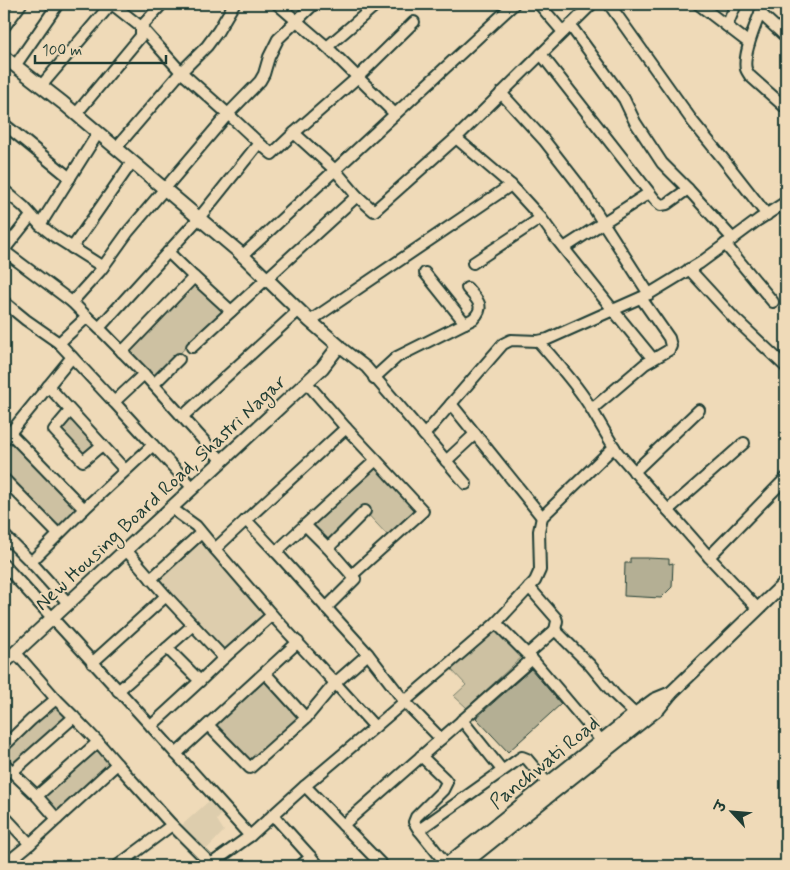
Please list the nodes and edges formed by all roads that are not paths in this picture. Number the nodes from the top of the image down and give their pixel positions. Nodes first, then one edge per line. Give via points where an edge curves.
1 (20, 4) edge
2 (58, 4) edge
3 (111, 4) edge
4 (162, 4) edge
5 (234, 4) edge
6 (277, 4) edge
7 (314, 4) edge
8 (377, 4) edge
9 (514, 4) edge
10 (539, 4) edge
11 (592, 4) edge
12 (609, 4) edge
13 (698, 4) edge
14 (736, 4) edge
15 (762, 8) edge
16 (297, 22) junction
17 (414, 22) dead end
18 (727, 26) junction
19 (4, 27) edge
20 (141, 27) junction
21 (567, 29) junction
22 (786, 37) edge
23 (749, 43) junction
24 (327, 47) junction
25 (540, 54) junction
26 (4, 57) edge
27 (15, 66) junction
28 (181, 72) junction
29 (358, 77) junction
30 (41, 86) junction
31 (502, 93) junction
32 (786, 108) edge
33 (76, 114) junction
34 (228, 114) junction
35 (395, 114) junction
36 (4, 124) edge
37 (98, 133) junction
38 (294, 133) junction
39 (456, 138) junction
40 (259, 143) junction
41 (116, 148) junction
42 (132, 162) junction
43 (335, 170) junction
44 (70, 178) junction
45 (511, 185) junction
46 (164, 189) junction
47 (688, 189) junction
48 (4, 190) edge
49 (649, 193) junction
50 (356, 196) junction
51 (786, 202) edge
52 (767, 215) junction
53 (32, 216) junction
54 (199, 218) junction
55 (541, 218) junction
56 (603, 222) junction
57 (40, 225) junction
58 (729, 241) junction
59 (72, 248) junction
60 (564, 248) junction
61 (4, 250) edge
62 (168, 252) junction
63 (242, 256) junction
64 (473, 263) dead end
65 (103, 268) junction
66 (690, 269) junction
67 (425, 273) dead end
68 (194, 277) junction
69 (266, 279) junction
70 (467, 288) dead end
71 (645, 296) junction
72 (4, 302) edge
73 (72, 302) junction
74 (772, 302) dead end
75 (299, 310) junction
76 (613, 310) junction
77 (231, 312) junction
78 (87, 317) junction
79 (310, 321) junction
80 (465, 323) junction
81 (99, 328) junction
82 (538, 341) junction
83 (59, 343) junction
84 (339, 346) junction
85 (192, 348) dead end
86 (122, 352) junction
87 (72, 357) junction
88 (179, 359) dead end
89 (653, 359) junction
90 (786, 367) edge
91 (144, 374) junction
92 (374, 378) junction
93 (306, 382) junction
94 (154, 384) junction
95 (48, 386) junction
96 (114, 402) junction
97 (451, 404) junction
98 (592, 409) junction
99 (699, 410) dead end
100 (70, 411) junction
101 (182, 417) junction
102 (346, 428) junction
103 (475, 434) junction
104 (424, 435) junction
105 (7, 436) edge
106 (744, 443) dead end
107 (102, 445) junction
108 (153, 445) junction
109 (614, 447) junction
110 (376, 460) junction
111 (222, 461) junction
112 (446, 461) junction
113 (125, 470) junction
114 (634, 472) junction
115 (786, 478) edge
116 (4, 479) edge
117 (466, 484) dead end
118 (193, 488) junction
119 (171, 508) junction
120 (84, 509) junction
121 (668, 510) junction
122 (365, 511) dead end
123 (542, 517) junction
124 (246, 520) junction
125 (305, 525) junction
126 (201, 532) junction
127 (58, 534) junction
128 (4, 535) edge
129 (328, 548) junction
130 (215, 549) junction
131 (126, 550) junction
132 (276, 552) junction
133 (709, 557) junction
134 (31, 562) junction
135 (6, 572) edge
136 (352, 575) junction
137 (152, 579) junction
138 (786, 582) edge
139 (529, 587) junction
140 (166, 596) junction
141 (68, 603) junction
142 (326, 608) junction
143 (758, 609) junction
144 (272, 615) junction
145 (53, 618) junction
146 (496, 623) junction
147 (193, 625) junction
148 (555, 630) junction
149 (298, 642) junction
150 (167, 648) junction
151 (15, 652) junction
152 (368, 654) junction
153 (530, 657) junction
154 (224, 658) junction
155 (4, 663) edge
156 (92, 663) junction
157 (265, 673) junction
158 (200, 681) junction
159 (335, 683) junction
160 (118, 691) junction
161 (671, 693) junction
162 (56, 698) junction
163 (405, 702) junction
164 (635, 714) junction
165 (74, 718) junction
166 (306, 718) junction
167 (462, 720) junction
168 (208, 725) junction
169 (151, 726) junction
170 (375, 727) junction
171 (441, 739) junction
172 (98, 742) junction
173 (605, 744) junction
174 (4, 746) edge
175 (176, 754) junction
176 (421, 756) junction
177 (4, 763) edge
178 (118, 764) junction
179 (502, 770) junction
180 (12, 772) junction
181 (548, 784) junction
182 (305, 786) junction
183 (37, 796) junction
184 (273, 815) junction
185 (4, 816) edge
186 (58, 819) junction
187 (172, 824) junction
188 (343, 825) junction
189 (419, 830) junction
190 (250, 836) junction
191 (30, 844) junction
192 (311, 857) junction
193 (14, 858) dead end
194 (210, 865) edge
195 (118, 866) edge
196 (300, 866) edge
197 (319, 866) edge
198 (383, 866) edge
199 (446, 866) edge
200 (460, 866) edge

1 - 19 street
2 - 27 street
3 - 20 street
3 - 30 street
4 - 20 street
5 - 28 street via 207,46
6 - 16 street
7 - 16 street
8 - 24 street
9 - 35 street
10 - 21 street
11 - 21 street
12 - 52 street via 693,122
13 - 18 street
14 - 18 street
15 - 22 street
15 - 23 street
16 - 24 street
16 - 34 street via 278,39 260,81
17 - 29 street
18 - 23 street
20 - 28 street
20 - 33 street via 141,36
21 - 25 street
21 - 47 street via 624,99 643,136 662,163
23 - 32 street via 746,69
24 - 29 street
25 - 31 street
25 - 49 street
26 - 27 street
27 - 30 street
28 - 34 street
28 - 41 street
29 - 35 street
29 - 38 street
30 - 33 street
31 - 39 street
31 - 56 street via 544,140
33 - 37 street
34 - 40 street
34 - 46 street
35 - 43 street
36 - 44 street
37 - 41 street
37 - 44 street
38 - 40 street via 272,154
38 - 43 street
39 - 45 street
39 - 50 street via 374,211
40 - 54 street
41 - 42 street
42 - 46 street
42 - 59 street
43 - 50 street
43 - 63 street
44 - 57 street
45 - 55 street
45 - 79 street
46 - 54 street
46 - 65 street
47 - 49 street via 663,205
47 - 58 street
48 - 53 street
49 - 56 street
50 - 69 street
51 - 52 street
52 - 58 street
53 - 57 street
53 - 61 street
54 - 62 street
54 - 63 street
55 - 60 street
55 - 64 street
56 - 60 street
56 - 71 street
57 - 59 street
58 - 66 street
58 - 74 street
59 - 65 street
60 - 76 street
61 - 73 street
62 - 68 street
62 - 81 street
63 - 69 street
65 - 73 street
66 - 71 street
66 - 90 street via 734,318
67 - 80 street
68 - 77 street
68 - 86 street
69 - 75 street
69 - 77 street
70 - 80 street via 480,308 477,315
71 - 76 street
71 - 89 street via 671,342 669,350
72 - 83 street
73 - 78 street
75 - 79 street
75 - 101 street
76 - 82 street
76 - 89 street
77 - 85 street
78 - 81 street
78 - 83 street
79 - 84 street
80 - 92 street via 397,357
81 - 86 street
82 - 97 street via 511,340 503,344
82 - 98 street
83 - 87 street
84 - 92 street via 366,367
84 - 93 street, New Housing Board Road, Shastri Nagar
86 - 91 street
87 - 95 street
87 - 96 street
88 - 94 street
89 - 98 street
91 - 94 street
91 - 96 street
92 - 104 street
93 - 102 street
93 - 111 street, New Housing Board Road, Shastri Nagar
94 - 101 street
95 - 100 street
95 - 105 street
96 - 108 street
97 - 103 street
97 - 104 street
98 - 109 street
99 - 114 street
100 - 107 street
100 - 107 street via 54,430 83,460
101 - 111 street
102 - 110 street
102 - 124 street
103 - 112 street
103 - 123 street
104 - 112 street
105 - 120 street
106 - 121 street
107 - 113 street
108 - 113 street
108 - 118 street
109 - 114 street
109 - 123 street
110 - 125 street
110 - 136 street via 423,510
111 - 118 street, New Housing Board Road, Shastri Nagar
112 - 117 street
113 - 120 street
114 - 121 street
115 - 133 street
116 - 127 street
118 - 119 street, New Housing Board Road, Shastri Nagar
119 - 126 street
119 - 131 street, New Housing Board Road, Shastri Nagar
120 - 127 street
121 - 133 street
122 - 129 street
123 - 139 street via 539,530 540,570
124 - 130 street
124 - 132 street
125 - 129 street
125 - 132 street
126 - 130 street
126 - 137 street
127 - 134 street
128 - 134 street
129 - 136 street
130 - 144 street
131 - 137 street
131 - 141 street, New Housing Board Road, Shastri Nagar
132 - 142 street
133 - 143 street
134 - 141 street
135 - 145 street
136 - 142 street via 355,579
137 - 140 street
138 - 143 street, Panchwati Road
139 - 146 street
139 - 148 street via 556,618
140 - 147 street
140 - 156 street
141 - 145 street, New Housing Board Road, Shastri Nagar
142 - 152 street
143 - 161 street, Panchwati Road
144 - 149 street
144 - 154 street
145 - 151 street, New Housing Board Road, Shastri Nagar
145 - 156 street
146 - 153 street
146 - 163 street
147 - 150 street
147 - 154 street
148 - 153 street
148 - 164 street
149 - 157 street
149 - 159 street
150 - 158 street
150 - 160 street
151 - 155 street, New Housing Board Road, Shastri Nagar
151 - 162 street
152 - 159 street
152 - 163 street
153 - 167 street
153 - 173 street
154 - 158 street
156 - 160 street
157 - 166 street
157 - 168 street
158 - 169 street
159 - 166 street
159 - 170 street
160 - 169 street
161 - 164 street, Panchwati Road via 654,700
161 - 173 street, Panchwati Road via 659,708
162 - 165 street
162 - 174 street
163 - 170 street
163 - 171 street
164 - 173 street, Panchwati Road
165 - 172 street
165 - 180 street
166 - 168 street via 250,768
167 - 171 street
167 - 179 street
168 - 175 street
169 - 175 street
170 - 182 street
171 - 176 street
172 - 178 street
172 - 183 street
173 - 181 street, Panchwati Road
173 - 200 street, Panchwati Road
175 - 190 street
176 - 188 street
176 - 189 street via 447,782 444,790 416,817 414,822
177 - 180 street
178 - 186 street
178 - 187 street
179 - 181 street via 525,758
179 - 189 street
180 - 183 street
181 - 199 street, Panchwati Road
182 - 184 street
182 - 188 street
183 - 186 street
184 - 190 street
184 - 192 street
185 - 191 street
186 - 191 street
187 - 194 street
187 - 195 street
188 - 198 street
189 - 199 street
190 - 194 street
191 - 193 street
192 - 196 street
192 - 197 street

